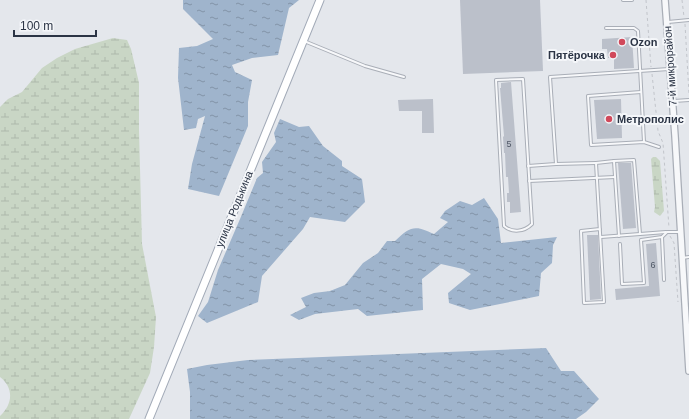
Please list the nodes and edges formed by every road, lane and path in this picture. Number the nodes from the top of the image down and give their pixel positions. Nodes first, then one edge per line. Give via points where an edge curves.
1 (320, 0) edge
2 (623, 0) edge
3 (632, 0) edge
4 (646, 0) edge
5 (665, 0) edge
6 (682, 0) edge
7 (689, 20) edge
8 (685, 21) junction
9 (666, 22) junction
10 (606, 28) dead end
11 (303, 40) junction
12 (670, 68) junction
13 (652, 69) junction
14 (640, 70) junction
15 (404, 77) dead end
16 (641, 92) junction
17 (689, 94) edge
18 (689, 100) edge
19 (672, 101) junction
20 (644, 142) junction
21 (659, 147) dead end
22 (614, 161) junction
23 (596, 163) junction
24 (556, 164) junction
25 (528, 166) junction
26 (615, 177) junction
27 (597, 178) junction
28 (529, 180) junction
29 (600, 229) junction
30 (667, 232) junction
31 (680, 232) junction
32 (640, 234) junction
33 (619, 236) junction
34 (601, 237) junction
35 (662, 237) junction
36 (620, 244) dead end
37 (689, 257) edge
38 (681, 258) junction
39 (664, 280) dead end
40 (678, 302) dead end
41 (688, 338) edge
42 (689, 371) edge
43 (149, 419) edge

1 - 11 main road, улица Родькина
2 - 3 lane
4 - 13 path
5 - 9 street, 7-й микрорайон
6 - 8 path
7 - 8 lane
8 - 9 lane
8 - 17 path
9 - 12 street, 7-й микрорайон
10 - 14 lane via 637,29
11 - 15 lane via 365,66
11 - 43 main road, улица Родькина
12 - 13 lane
12 - 19 street, 7-й микрорайон
13 - 14 lane
13 - 30 path via 658,131 663,143 669,229
14 - 16 lane
14 - 24 lane via 550,77
16 - 20 lane
16 - 20 lane via 588,96 591,145
18 - 19 lane
19 - 31 street, 7-й микрорайон
20 - 21 lane
22 - 23 lane
22 - 26 lane
22 - 32 lane via 634,160
23 - 24 lane
23 - 27 lane
24 - 25 lane
25 - 28 lane
25 - 28 lane via 523,79 496,80 504,226 508,229 525,229 532,224
26 - 27 lane
26 - 33 lane
27 - 28 lane
27 - 29 lane
29 - 34 lane
29 - 34 lane via 581,231 584,303 604,302
30 - 31 lane
30 - 32 lane
30 - 35 lane
30 - 40 path via 674,243
31 - 38 street, 7-й микрорайон
32 - 33 lane
33 - 34 lane
35 - 36 lane via 641,240 644,283 622,284
35 - 39 lane
37 - 38 lane
38 - 41 street, 7-й микрорайон
41 - 42 street, 7-й микрорайон

